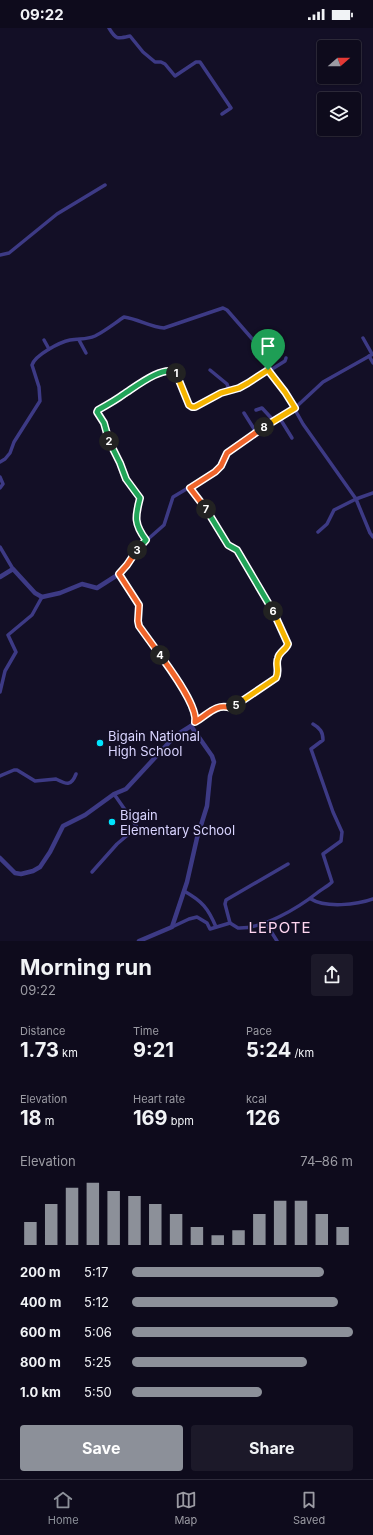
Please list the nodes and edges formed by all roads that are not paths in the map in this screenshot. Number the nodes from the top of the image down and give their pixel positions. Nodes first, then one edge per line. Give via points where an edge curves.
1 (109, 28) edge
2 (222, 114) dead end
3 (105, 185) dead end
4 (0, 255) edge
5 (363, 338) dead end
6 (44, 340) dead end
7 (79, 340) junction
8 (49, 349) junction
9 (86, 353) dead end
10 (371, 355) edge
11 (286, 358) dead end
12 (373, 363) edge
13 (210, 370) dead end
14 (268, 370) junction
15 (228, 390) junction
16 (295, 408) junction
17 (256, 410) dead end
18 (244, 413) dead end
19 (279, 417) junction
20 (274, 420) junction
21 (256, 432) junction
22 (292, 438) dead end
23 (0, 462) edge
24 (0, 476) edge
25 (0, 488) edge
26 (190, 488) junction
27 (373, 493) edge
28 (356, 499) junction
29 (318, 532) dead end
30 (373, 537) edge
31 (146, 540) junction
32 (0, 547) edge
33 (13, 569) junction
34 (119, 574) junction
35 (0, 576) edge
36 (42, 597) junction
37 (0, 692) edge
38 (193, 724) junction
39 (313, 724) dead end
40 (76, 774) dead end
41 (0, 776) edge
42 (114, 794) junction
43 (0, 858) edge
44 (288, 864) dead end
45 (92, 872) dead end
46 (184, 891) junction
47 (310, 899) junction
48 (373, 899) edge
49 (230, 922) junction
50 (265, 922) junction
51 (172, 927) junction
52 (216, 927) junction
53 (139, 941) edge
54 (277, 941) edge

1 - 2 street via 120,38 130,36 142,52 155,62 165,64 175,76 200,62 231,108
3 - 4 street via 57,214 9,253
5 - 10 street
6 - 8 street
7 - 8 street via 70,340
7 - 9 street
7 - 14 street via 96,336 124,317 164,328 223,308 252,338
8 - 23 street via 32,362 40,387 40,401 10,452
10 - 12 street
10 - 16 street via 324,382
11 - 14 street
13 - 15 street via 227,384
14 - 15 street via 239,388
14 - 16 street
15 - 31 street via 192,407 178,375 168,371 154,375 97,411 126,479 139,497 136,523
16 - 19 street
16 - 28 street via 303,424
17 - 20 street via 262,408
18 - 21 street
19 - 20 street
19 - 22 street
20 - 21 street
21 - 26 street via 227,453 215,472
24 - 25 street via 3,484
26 - 31 street via 173,497 164,525
26 - 38 street via 228,545 237,550 270,602 288,644 278,656 276,678 233,708 218,707
27 - 28 street
28 - 29 street via 334,510 327,524
28 - 30 street
31 - 34 street
32 - 33 street
33 - 35 street
33 - 36 street
34 - 36 street via 97,588 82,584
34 - 38 street via 139,605 139,626 183,689 195,713
36 - 37 street via 32,615 8,635 16,652 3,676
38 - 42 street via 175,736 131,785
38 - 46 street via 214,762 207,806
39 - 47 street via 322,732 322,740 311,748 342,832 341,841 323,854 332,882
40 - 41 street via 66,784 56,779 35,781 17,770
42 - 43 street via 85,815 62,826 44,861 33,871 21,874 15,872
42 - 45 street via 137,827 116,844
44 - 49 street via 226,900
46 - 51 street
46 - 52 street via 205,906
47 - 48 street via 321,904 347,905
47 - 50 street
49 - 50 street via 238,928
49 - 52 street
50 - 54 street
51 - 52 street via 197,917 207,922 210,929
51 - 53 street

